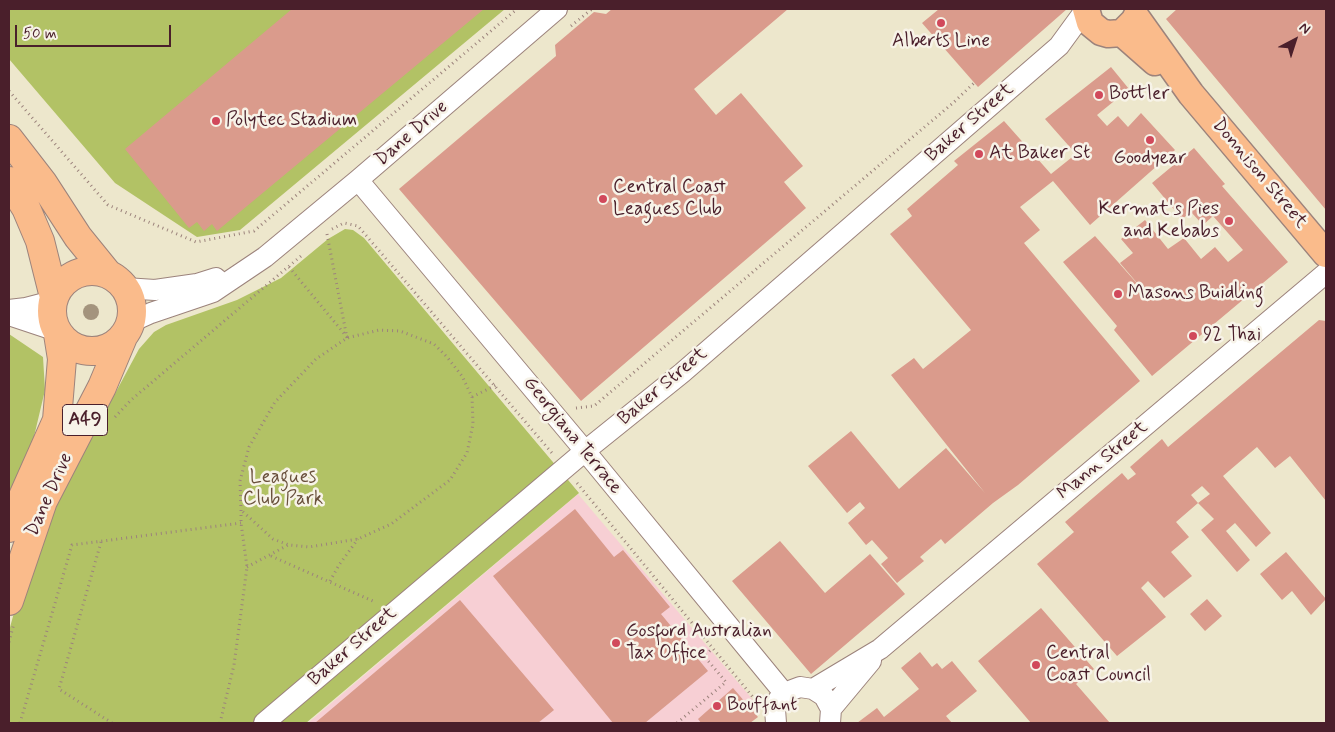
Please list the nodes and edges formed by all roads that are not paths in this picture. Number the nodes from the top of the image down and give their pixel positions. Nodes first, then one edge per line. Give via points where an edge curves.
1 (557, 9) edge
2 (1086, 9) edge
3 (1129, 18) edge
4 (1059, 46) junction
5 (9, 139) edge
6 (358, 180) junction
7 (9, 181) edge
8 (1326, 254) edge
9 (265, 257) junction
10 (1326, 273) edge
11 (116, 281) junction
12 (53, 299) junction
13 (9, 310) edge
14 (9, 316) edge
15 (127, 330) junction
16 (58, 332) junction
17 (585, 450) junction
18 (9, 528) edge
19 (13, 607) edge
20 (880, 649) junction
21 (813, 689) junction
22 (784, 693) junction
23 (831, 716) edge
24 (264, 723) edge
25 (776, 723) edge

1 - 6 street, Dane Drive
2 - 3 main road, Donnison Street via 1090,23
2 - 4 street, Baker Street
3 - 4 street, Baker Street
3 - 8 main road, Donnison Street
4 - 17 street, Baker Street via 682,372
5 - 11 highway, A49 via 38,175 78,237
6 - 9 street, Dane Drive
6 - 17 street, Georgiana Terrace
7 - 12 highway, A49 via 26,208 40,241
9 - 11 street, Dane Drive via 229,275 197,284 155,290
9 - 15 street, Dane Drive via 214,292 150,313
10 - 20 street, Mann Street
11 - 12 highway via 95,271 82,272 60,286
11 - 15 highway, A49 via 130,298 132,310
12 - 13 street
12 - 16 highway, A49 via 51,316
14 - 16 street
15 - 16 highway via 108,348 90,352 67,343
15 - 19 highway, Dane Drive / A49 via 102,387 43,501
16 - 18 highway, Dane Drive / A49 via 62,359 57,420
17 - 22 street, Georgiana Terrace
17 - 24 street, Baker Street
20 - 21 street, Mann Street
20 - 23 street, Mann Street
21 - 22 street via 800,687
21 - 23 street via 824,696
22 - 25 street via 775,709

